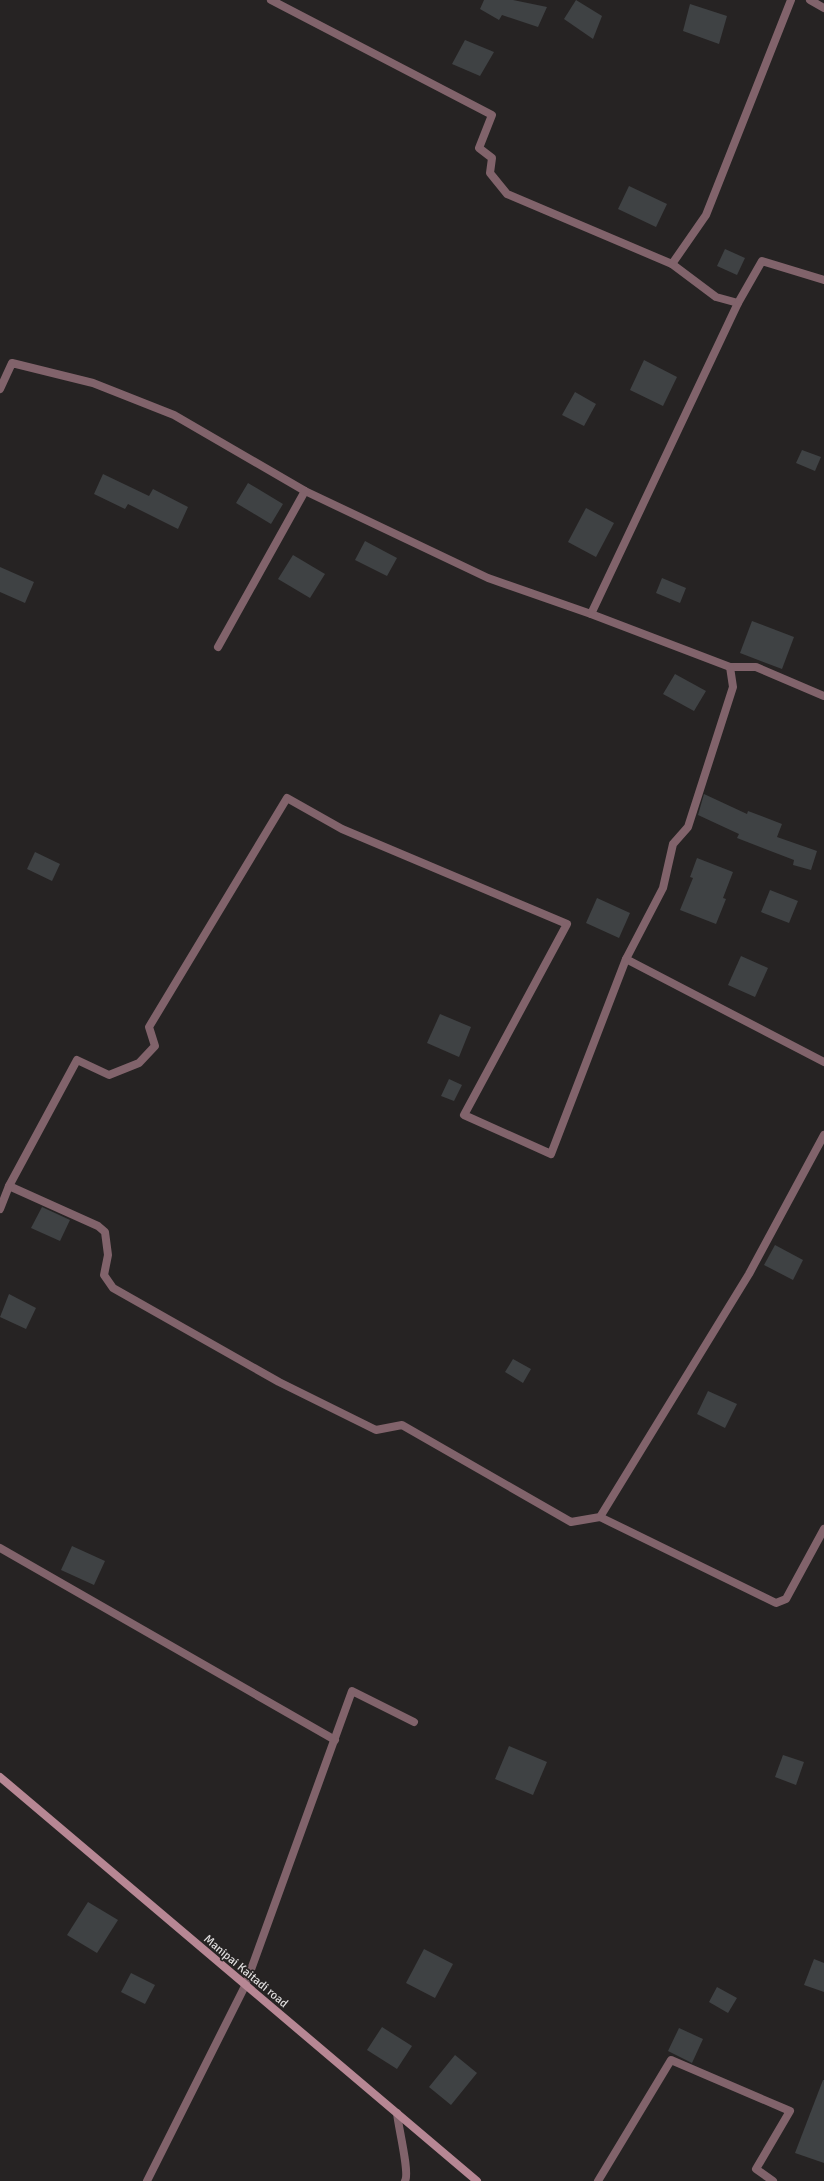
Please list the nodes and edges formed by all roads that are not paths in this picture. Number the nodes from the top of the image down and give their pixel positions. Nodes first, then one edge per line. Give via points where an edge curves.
1 (271, 0) edge
2 (792, 0) edge
3 (810, 0) edge
4 (824, 8) edge
5 (672, 264) junction
6 (824, 280) edge
7 (738, 303) junction
8 (0, 389) edge
9 (305, 492) junction
10 (591, 614) junction
11 (218, 647) dead end
12 (730, 667) junction
13 (824, 696) edge
14 (626, 960) junction
15 (824, 1062) edge
16 (824, 1135) edge
17 (9, 1186) junction
18 (0, 1209) edge
19 (600, 1517) junction
20 (824, 1529) edge
21 (0, 1548) edge
22 (414, 1722) dead end
23 (335, 1740) junction
24 (0, 1777) edge
25 (245, 1986) junction
26 (396, 2113) junction
27 (147, 2181) edge
28 (405, 2181) edge
29 (477, 2181) edge
30 (598, 2181) edge
31 (773, 2181) edge

1 - 5 street via 492,115 479,148 492,158 490,173 507,194
2 - 5 street via 706,215
3 - 4 street
5 - 7 street via 716,297
6 - 7 street via 762,261
7 - 10 street
8 - 9 street via 12,363 93,383 174,415
9 - 10 street via 488,578
9 - 11 street
10 - 12 street
12 - 13 street via 756,667
12 - 14 street via 734,687 688,827 673,844 663,888
14 - 15 street
14 - 17 street via 551,1154 464,1115 567,924 342,829 287,798 149,1027 155,1046 139,1063 109,1075 77,1060
16 - 19 street via 749,1274
17 - 18 street
17 - 19 street via 98,1226 105,1232 108,1255 104,1276 113,1288 280,1382 376,1430 402,1425 571,1522
19 - 20 street via 776,1603 786,1599
21 - 23 street
22 - 23 street via 352,1691
23 - 25 street
24 - 25 main road, Manipai Kaitadi road
25 - 26 main road, Manipai Kaitadi road
25 - 27 street
26 - 28 street via 407,2164
26 - 29 main road, Manipai Kaitadi road
30 - 31 street via 672,2060 790,2111 756,2169

